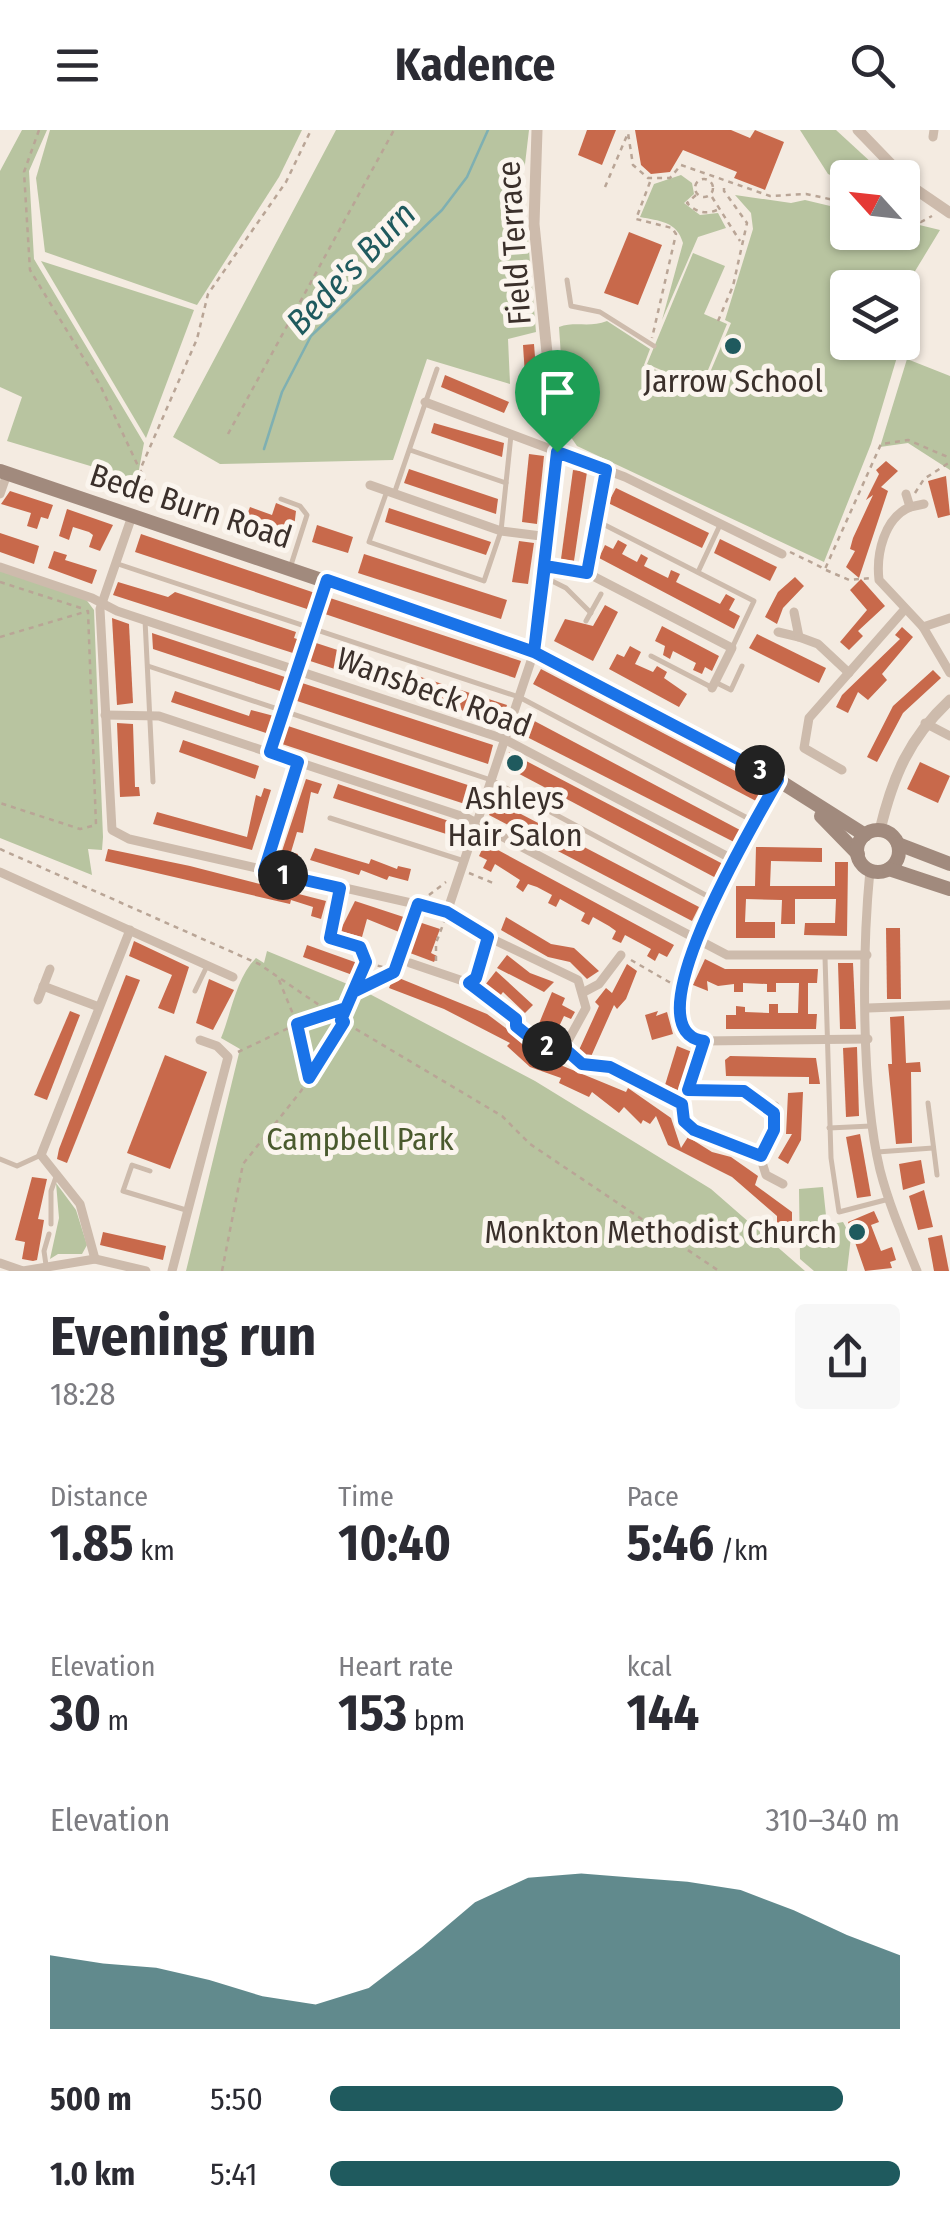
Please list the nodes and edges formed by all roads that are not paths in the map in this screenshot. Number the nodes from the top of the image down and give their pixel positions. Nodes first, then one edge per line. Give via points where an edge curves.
1 (537, 130) edge
2 (858, 130) edge
3 (946, 211) edge
4 (567, 280) dead end
5 (652, 345) road end
6 (436, 370) dead end
7 (426, 402) junction
8 (512, 435) junction
9 (409, 450) junction
10 (557, 452) junction
11 (606, 470) junction
12 (4, 472) edge
13 (506, 483) junction
14 (370, 485) dead end
15 (390, 492) junction
16 (0, 494) edge
17 (280, 500) dead end
18 (924, 504) dead end
19 (132, 516) junction
20 (597, 521) junction
21 (721, 524) junction
22 (501, 530) junction
23 (549, 537) junction
24 (784, 552) road end
25 (116, 564) junction
26 (0, 567) edge
27 (290, 568) junction
28 (544, 572) junction
29 (698, 572) junction
30 (587, 573) junction
31 (327, 580) junction
32 (601, 594) dead end
33 (102, 603) junction
34 (904, 609) junction
35 (590, 612) junction
36 (794, 612) dead end
37 (950, 618) edge
38 (146, 620) junction
39 (586, 621) dead end
40 (311, 628) junction
41 (923, 628) junction
42 (778, 632) dead end
43 (798, 637) junction
44 (732, 648) junction
45 (534, 652) junction
46 (651, 656) dead end
47 (148, 666) junction
48 (742, 666) dead end
49 (297, 670) junction
50 (849, 672) junction
51 (950, 673) edge
52 (714, 685) junction
53 (518, 698) junction
54 (950, 700) edge
55 (283, 712) junction
56 (150, 714) junction
57 (105, 715) junction
58 (926, 723) junction
59 (950, 736) edge
60 (504, 739) junction
61 (270, 752) junction
62 (298, 762) junction
63 (842, 770) dead end
64 (491, 780) junction
65 (778, 780) junction
66 (153, 782) dead end
67 (799, 794) junction
68 (330, 818) dead end
69 (477, 822) junction
70 (756, 822) junction
71 (873, 833) junction
72 (898, 844) junction
73 (858, 854) junction
74 (464, 861) junction
75 (736, 861) junction
76 (950, 864) edge
77 (890, 869) junction
78 (870, 870) junction
79 (264, 871) junction
80 (0, 872) edge
81 (340, 888) junction
82 (950, 889) edge
83 (716, 900) junction
84 (447, 912) junction
85 (130, 930) junction
86 (488, 937) junction
87 (696, 939) junction
88 (360, 947) road end
89 (620, 955) road end
90 (825, 955) junction
91 (867, 956) junction
92 (208, 963) junction
93 (410, 963) dead end
94 (50, 969) dead end
95 (234, 977) dead end
96 (469, 983) junction
97 (44, 986) junction
98 (196, 991) dead end
99 (584, 992) junction
100 (38, 1000) dead end
101 (950, 1005) edge
102 (98, 1007) junction
103 (868, 1008) junction
104 (516, 1019) road end
105 (868, 1039) junction
106 (200, 1040) dead end
107 (826, 1040) junction
108 (704, 1041) junction
109 (541, 1044) road end
110 (564, 1048) junction
111 (582, 1064) road end
112 (624, 1073) road end
113 (682, 1104) junction
114 (928, 1104) dead end
115 (775, 1110) road end
116 (873, 1126) junction
117 (829, 1128) junction
118 (933, 1148) junction
119 (877, 1152) junction
120 (41, 1156) junction
121 (761, 1156) junction
122 (0, 1159) edge
123 (150, 1171) dead end
124 (57, 1173) junction
125 (937, 1175) dead end
126 (783, 1184) dead end
127 (888, 1199) junction
128 (186, 1210) junction
129 (52, 1224) dead end
130 (49, 1234) dead end
131 (94, 1259) junction
132 (0, 1263) edge
133 (51, 1268) edge
134 (142, 1271) edge
135 (172, 1271) edge
136 (917, 1271) edge

1 - 10 street, Field Terrace via 534,224
2 - 3 street
4 - 5 lane via 570,306 600,312
6 - 7 lane
7 - 8 street
7 - 9 lane
8 - 10 street
8 - 13 lane
9 - 13 lane
9 - 15 lane
10 - 11 street
10 - 23 street, Field Terrace
11 - 20 lane
11 - 21 street
12 - 16 street
12 - 19 main road, Bede Burn Road
13 - 22 lane
14 - 15 street
15 - 22 street
15 - 22 lane via 370,542 386,548 484,581
17 - 27 lane via 307,515
18 - 34 street via 908,501 879,554 879,576
19 - 25 street
19 - 27 main road, Bede Burn Road
20 - 29 lane
20 - 30 lane
21 - 24 street
21 - 29 lane
22 - 23 street
23 - 28 street, Field Terrace
25 - 33 street
25 - 40 lane
26 - 33 street, Wansbeck Road
27 - 31 main road, Bede Burn Road
28 - 30 street
28 - 35 lane
28 - 45 street, Field Terrace
29 - 44 lane via 754,601
30 - 44 street
31 - 40 lane
31 - 45 main road, Bede Burn Road
32 - 35 lane
33 - 38 street, Wansbeck Road
33 - 57 street
34 - 41 street
34 - 50 street
35 - 39 lane
36 - 43 street
37 - 41 street
38 - 47 lane
38 - 49 street, Wansbeck Road
40 - 49 lane
40 - 53 lane
41 - 51 street
42 - 43 street
43 - 50 street via 818,644
44 - 52 street
45 - 53 street
45 - 65 main road, Bede Burn Road
46 - 52 lane
47 - 55 lane
47 - 56 lane
48 - 52 lane via 730,690
49 - 55 lane
49 - 60 street, Wansbeck Road
50 - 63 street via 808,718 803,736 809,753
53 - 60 street
53 - 70 lane
54 - 58 street
55 - 61 lane
55 - 64 lane
56 - 57 street
56 - 61 street
56 - 66 lane
57 - 79 street via 112,830
58 - 59 street
58 - 71 street via 896,770
60 - 64 street
60 - 75 street, Wansbeck Road
61 - 62 street
62 - 69 street
62 - 79 street
64 - 69 street
64 - 83 lane
65 - 67 main road, Bede Burn Road
65 - 70 street
67 - 71 main road, Bede Burn Road
67 - 73 main road, Bede Burn Road
68 - 74 lane
69 - 74 street
69 - 87 street
70 - 75 street
71 - 72 main road
71 - 73 main road
72 - 76 main road
72 - 77 main road
73 - 78 main road
74 - 84 street
75 - 83 street
77 - 78 main road
77 - 82 main road
78 - 91 street
79 - 81 street
80 - 85 street
81 - 84 street
81 - 88 street via 330,938
83 - 87 street
84 - 86 street
85 - 92 street
85 - 102 street
86 - 96 street
86 - 99 street via 567,971
87 - 90 street via 732,956
87 - 108 street via 680,988 683,1028
89 - 99 street via 599,984
90 - 91 street
90 - 107 lane
91 - 103 street
92 - 95 street
92 - 98 lane
93 - 96 street
94 - 97 street
96 - 104 street
97 - 100 street
97 - 102 street
99 - 110 street via 584,1015
101 - 103 street
102 - 120 street
103 - 105 street
105 - 107 street
105 - 116 street
106 - 128 street via 228,1057
107 - 108 street
107 - 117 lane
108 - 113 street
109 - 110 street
110 - 111 street
112 - 113 street
113 - 121 street via 684,1121 694,1130
114 - 118 lane
115 - 121 street
116 - 117 lane
116 - 119 street
117 - 127 lane via 839,1212
118 - 119 lane
118 - 125 lane
119 - 127 street
120 - 122 lane via 16,1166
120 - 124 street
121 - 126 street via 766,1175
123 - 128 lane via 132,1165 122,1191
124 - 129 lane
124 - 131 street via 80,1204
127 - 136 street
128 - 135 street
130 - 133 lane via 44,1251
131 - 133 street
131 - 134 street
132 - 133 street via 24,1271

